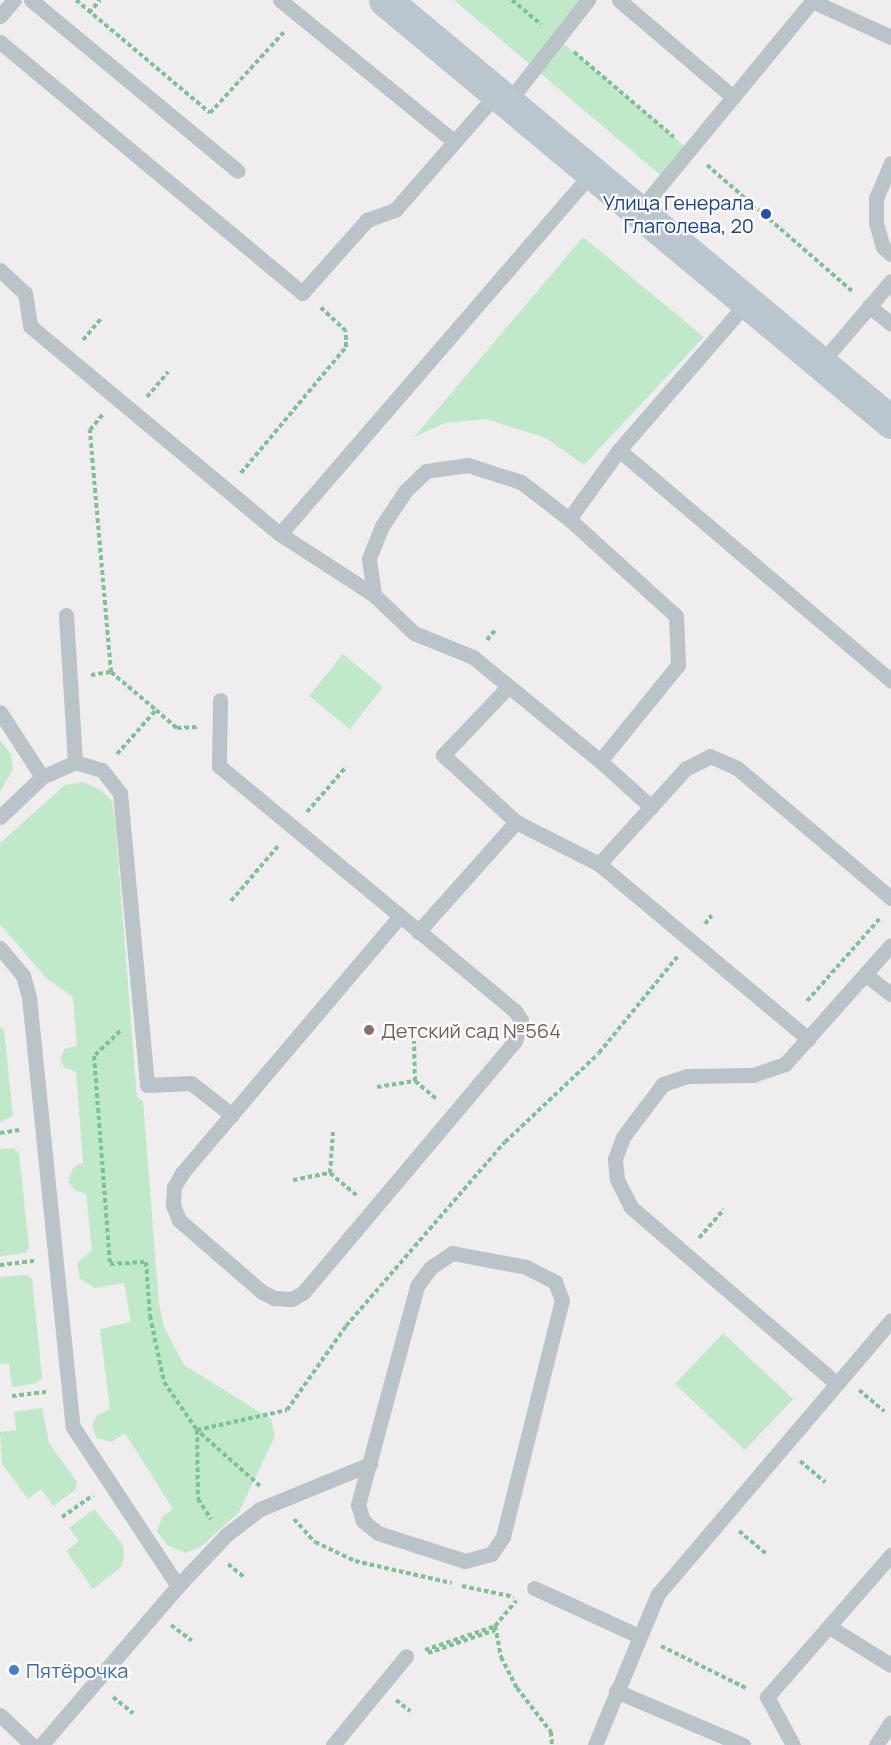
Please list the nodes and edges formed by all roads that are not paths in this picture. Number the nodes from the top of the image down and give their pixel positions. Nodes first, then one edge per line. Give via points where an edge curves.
1 (14, 0) edge
2 (31, 0) edge
3 (280, 0) edge
4 (386, 0) edge
5 (588, 0) edge
6 (619, 0) edge
7 (812, 1) edge
8 (0, 16) edge
9 (891, 37) edge
10 (0, 42) edge
11 (733, 96) junction
12 (502, 98) junction
13 (454, 142) junction
14 (891, 164) edge
15 (238, 171) dead end
16 (592, 172) junction
17 (639, 211) junction
18 (891, 254) edge
19 (0, 270) edge
20 (891, 281) edge
21 (747, 302) junction
22 (869, 306) junction
23 (891, 324) edge
24 (821, 363) junction
25 (891, 422) edge
26 (619, 450) junction
27 (569, 519) junction
28 (280, 534) junction
29 (374, 595) junction
30 (66, 615) dead end
31 (891, 681) edge
32 (508, 687) junction
33 (220, 700) dead end
34 (0, 712) edge
35 (600, 761) junction
36 (75, 762) junction
37 (42, 777) junction
38 (651, 807) junction
39 (0, 817) edge
40 (516, 822) junction
41 (599, 864) junction
42 (891, 898) edge
43 (400, 916) junction
44 (418, 932) junction
45 (891, 945) edge
46 (0, 948) edge
47 (865, 974) junction
48 (891, 994) edge
49 (808, 1039) junction
50 (232, 1115) junction
51 (891, 1320) edge
52 (839, 1380) junction
53 (369, 1464) junction
54 (891, 1555) edge
55 (178, 1586) junction
56 (534, 1588) dead end
57 (831, 1628) junction
58 (639, 1636) junction
59 (405, 1659) road end
60 (891, 1665) edge
61 (616, 1691) junction
62 (0, 1715) edge
63 (891, 1722) edge
64 (32, 1745) edge
65 (41, 1745) edge
66 (333, 1745) edge
67 (595, 1745) edge
68 (743, 1745) edge
69 (793, 1745) edge
70 (876, 1745) edge

1 - 8 lane
2 - 15 lane
3 - 13 lane
4 - 12 street
5 - 12 lane
6 - 11 lane
7 - 9 lane
7 - 11 lane
10 - 13 lane via 302,293 367,220 395,210
11 - 17 lane
12 - 13 lane
12 - 16 street
14 - 18 lane via 876,198 876,223 884,247
16 - 17 street
16 - 28 lane
17 - 21 street
19 - 28 lane via 25,293 30,326
20 - 22 lane
21 - 24 street
21 - 26 lane
22 - 23 lane
22 - 24 lane
24 - 25 street
26 - 27 lane
26 - 31 lane
27 - 29 lane via 521,482 468,465 426,471 406,490 382,526 369,558
27 - 35 lane via 676,616 678,664
28 - 29 lane
29 - 32 lane via 414,633 473,657
30 - 36 lane
32 - 35 lane
32 - 40 lane via 443,755
33 - 43 lane via 219,766
34 - 37 lane
35 - 38 lane
36 - 37 lane
36 - 50 lane via 102,770 120,793 147,1085 191,1083
37 - 39 lane
38 - 41 lane
38 - 42 lane via 697,761 710,756 724,760
40 - 41 lane
40 - 44 lane
41 - 49 lane
43 - 44 lane
43 - 50 lane
44 - 50 lane via 521,1020 515,1041 304,1292 292,1299 262,1292 179,1220 173,1205 174,1187 182,1173
45 - 47 lane
46 - 55 lane via 23,975 29,997 72,1427
47 - 48 lane
47 - 49 lane
49 - 52 lane via 785,1064 753,1075 688,1076 663,1084 623,1137 615,1159 617,1179 631,1207
51 - 52 lane
52 - 58 lane via 658,1594
53 - 53 lane via 417,1286 430,1268 453,1253 526,1267 555,1282 562,1300 503,1537 491,1554 465,1561 378,1533 363,1521 358,1505
53 - 55 lane via 260,1509 226,1535
54 - 57 lane
55 - 65 lane
56 - 58 lane
57 - 60 lane
57 - 69 lane via 767,1697
58 - 61 lane
59 - 66 lane
61 - 67 lane
61 - 68 lane
62 - 64 lane
63 - 70 lane

